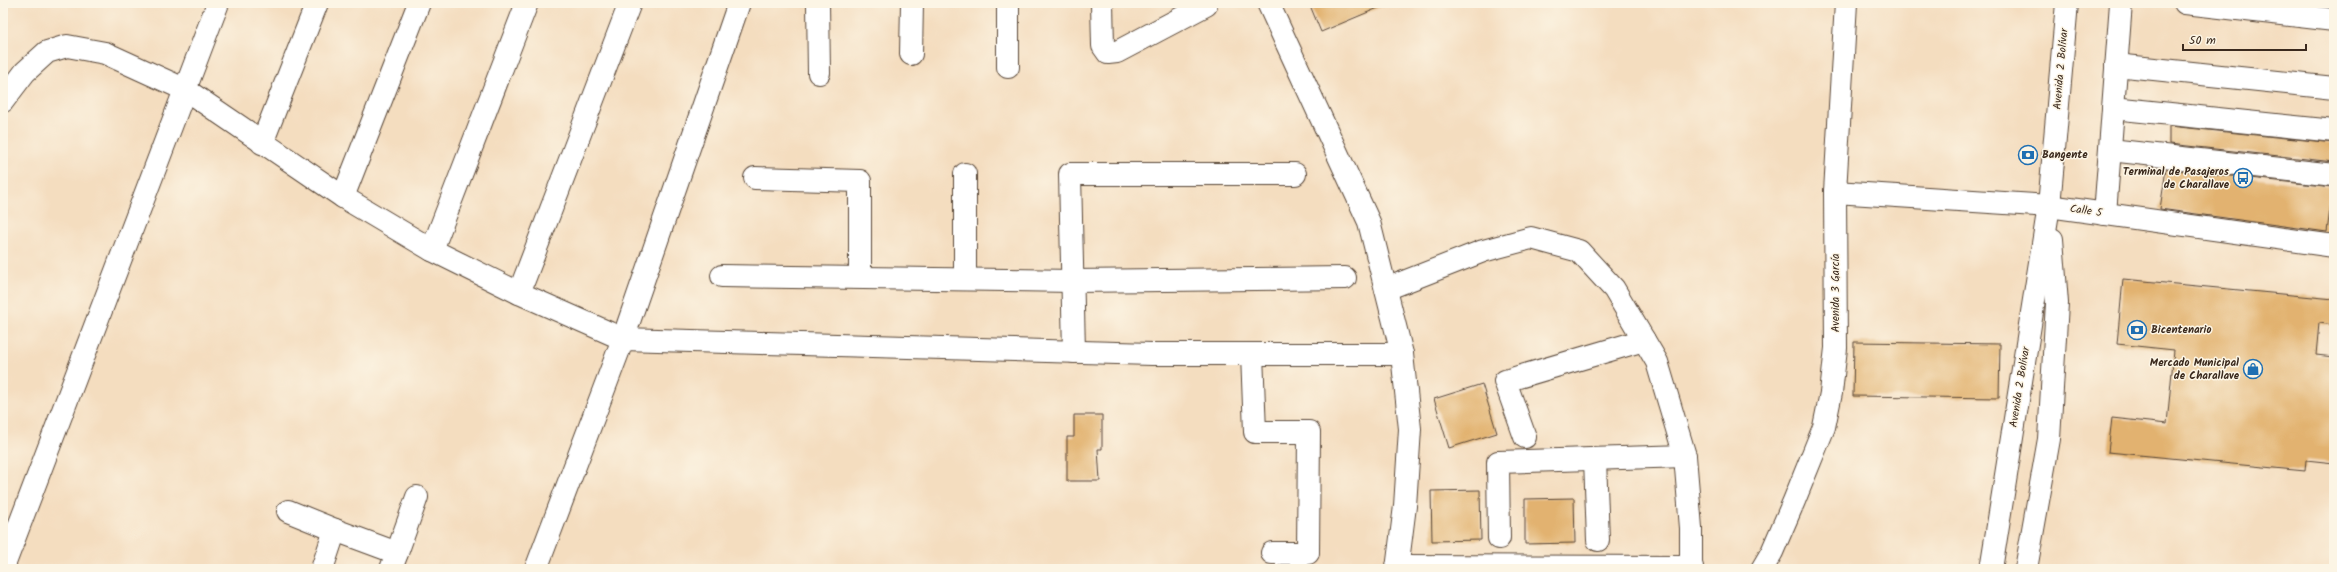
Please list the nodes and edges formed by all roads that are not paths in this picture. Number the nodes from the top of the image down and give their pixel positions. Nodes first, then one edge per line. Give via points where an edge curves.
1 (218, 3) edge
2 (317, 3) edge
3 (419, 3) edge
4 (527, 3) edge
5 (630, 3) edge
6 (739, 3) edge
7 (818, 3) edge
8 (912, 3) edge
9 (1008, 3) edge
10 (1102, 3) edge
11 (1268, 3) edge
12 (1846, 3) edge
13 (2067, 3) edge
14 (2121, 3) edge
15 (2185, 3) edge
16 (1206, 5) dead end
17 (2334, 20) edge
18 (911, 54) dead end
19 (2116, 65) junction
20 (1008, 67) dead end
21 (819, 73) dead end
22 (2334, 88) edge
23 (186, 90) junction
24 (3, 101) edge
25 (2113, 108) junction
26 (2334, 131) edge
27 (262, 143) junction
28 (2110, 150) junction
29 (965, 174) dead end
30 (1295, 174) dead end
31 (2334, 175) edge
32 (755, 178) dead end
33 (1836, 192) junction
34 (343, 197) junction
35 (2049, 206) junction
36 (2105, 214) junction
37 (2334, 246) edge
38 (432, 250) junction
39 (722, 276) dead end
40 (860, 277) junction
41 (965, 278) junction
42 (1345, 278) dead end
43 (1073, 281) junction
44 (1386, 289) junction
45 (519, 293) junction
46 (624, 339) junction
47 (1644, 340) junction
48 (1074, 352) junction
49 (1252, 354) junction
50 (1402, 354) junction
51 (1524, 437) dead end
52 (1685, 456) junction
53 (1595, 459) junction
54 (417, 498) dead end
55 (288, 510) dead end
56 (335, 530) junction
57 (1499, 538) dead end
58 (1598, 540) dead end
59 (1272, 553) dead end
60 (394, 561) edge
61 (3, 568) edge
62 (1397, 568) edge
63 (1503, 568) edge
64 (1597, 568) edge
65 (1691, 568) edge
66 (322, 569) edge
67 (536, 569) edge
68 (1762, 569) edge
69 (1992, 569) edge
70 (2026, 569) edge

1 - 23 street
2 - 27 street
3 - 34 street
4 - 38 street
5 - 45 street
6 - 46 street
7 - 21 street
8 - 18 street
9 - 20 street
10 - 16 street via 1103,46 1108,53 1117,52
11 - 44 street via 1369,222
12 - 33 street, Avenida 3 García
13 - 35 street, Avenida 2 Bolívar
14 - 19 street
15 - 17 street
19 - 22 street
19 - 25 street
23 - 24 street via 105,53 67,46 47,52 25,72
23 - 27 street
23 - 61 street
25 - 26 street
25 - 28 street
27 - 34 street
28 - 31 street
28 - 36 street
29 - 41 street
30 - 43 street via 1070,174
32 - 40 street via 860,181
33 - 35 street, Calle 5
33 - 68 street, Avenida 3 García via 1836,348 1831,393 1824,427 1791,509
34 - 38 street
35 - 36 street, Calle 5
35 - 69 street, Avenida 2 Bolívar
35 - 70 street, Avenida 2 Bolívar via 2057,303 2049,439
36 - 37 street, Calle 5
38 - 45 street
39 - 40 street
40 - 41 street
41 - 43 street
42 - 43 street
43 - 48 street
44 - 47 street via 1483,252 1531,238 1579,251 1614,290
44 - 50 street
45 - 46 street
46 - 48 street
46 - 67 street
47 - 51 street via 1505,381
47 - 52 street via 1657,362
48 - 49 street
49 - 50 street
49 - 59 street via 1255,432 1309,432 1308,553
50 - 62 street via 1410,428 1405,506
52 - 53 street
52 - 65 street via 1691,528
53 - 57 street via 1498,462
53 - 58 street
54 - 60 street
55 - 56 street
56 - 60 street
56 - 66 street
62 - 63 street
63 - 64 street
64 - 65 street

